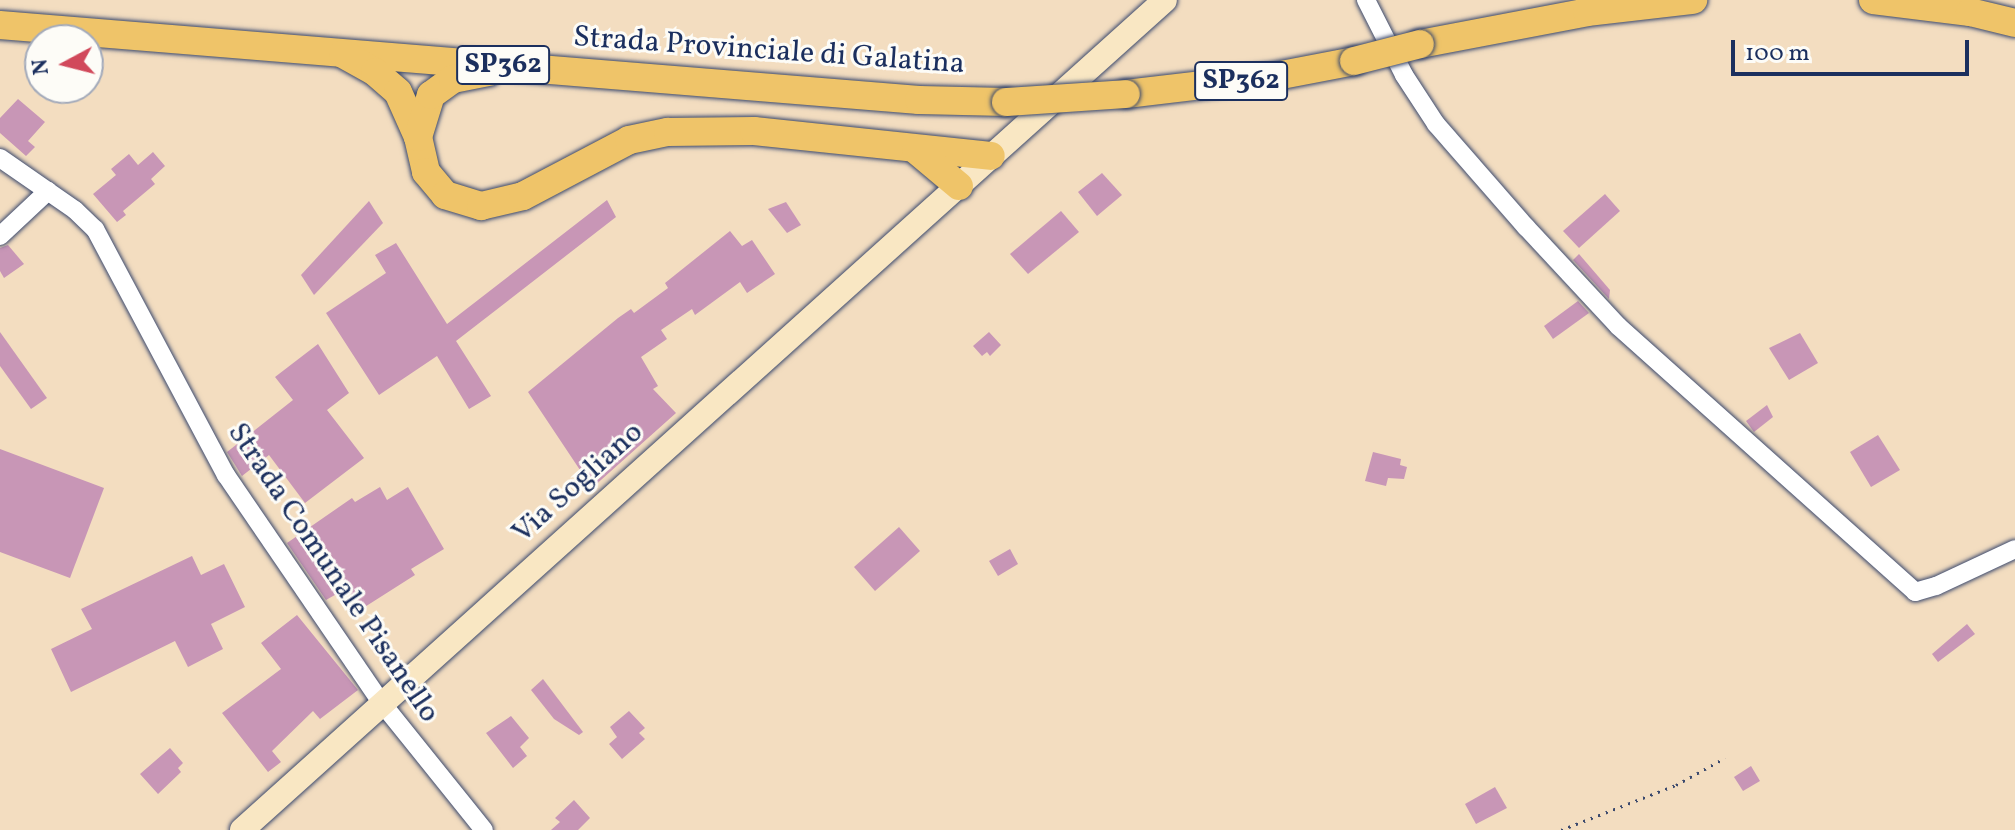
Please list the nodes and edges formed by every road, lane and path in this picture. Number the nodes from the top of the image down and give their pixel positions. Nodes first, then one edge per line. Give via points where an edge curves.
1 (1165, 0) edge
2 (1366, 0) edge
3 (1693, 0) edge
4 (1873, 0) edge
5 (2015, 23) edge
6 (0, 25) edge
7 (337, 51) junction
8 (516, 66) junction
9 (418, 137) junction
10 (916, 150) junction
11 (991, 156) junction
12 (0, 158) edge
13 (959, 186) junction
14 (48, 191) junction
15 (0, 236) edge
16 (2015, 549) edge
17 (381, 702) junction
18 (1725, 758) dead end
19 (242, 830) edge
20 (484, 830) edge
21 (1561, 830) edge

1 - 11 main road
2 - 16 street via 1436,124 1526,227 1618,326 1915,592
3 - 8 main road, Strada Provinciale di Galatina / SP362, bridge via 1587,12 1271,77 1006,102 919,100
4 - 5 main road
6 - 7 main road, Strada Provinciale di Galatina / SP362
7 - 8 main road, Strada Provinciale di Galatina / SP362
7 - 9 main road via 398,92
8 - 9 main road via 453,79 431,95
9 - 10 main road via 426,172 445,195 481,206 523,196 629,140 668,132 754,131
10 - 11 main road
10 - 13 main road
11 - 13 main road
12 - 14 street, Strada Comunale Pisanello
13 - 17 main road, Via Sogliano
14 - 15 street
14 - 17 street, Strada Comunale Pisanello via 95,229 226,475
17 - 19 main road, Via Sogliano
17 - 20 street, Strada Comunale Pisanello
18 - 21 path via 1649,797

